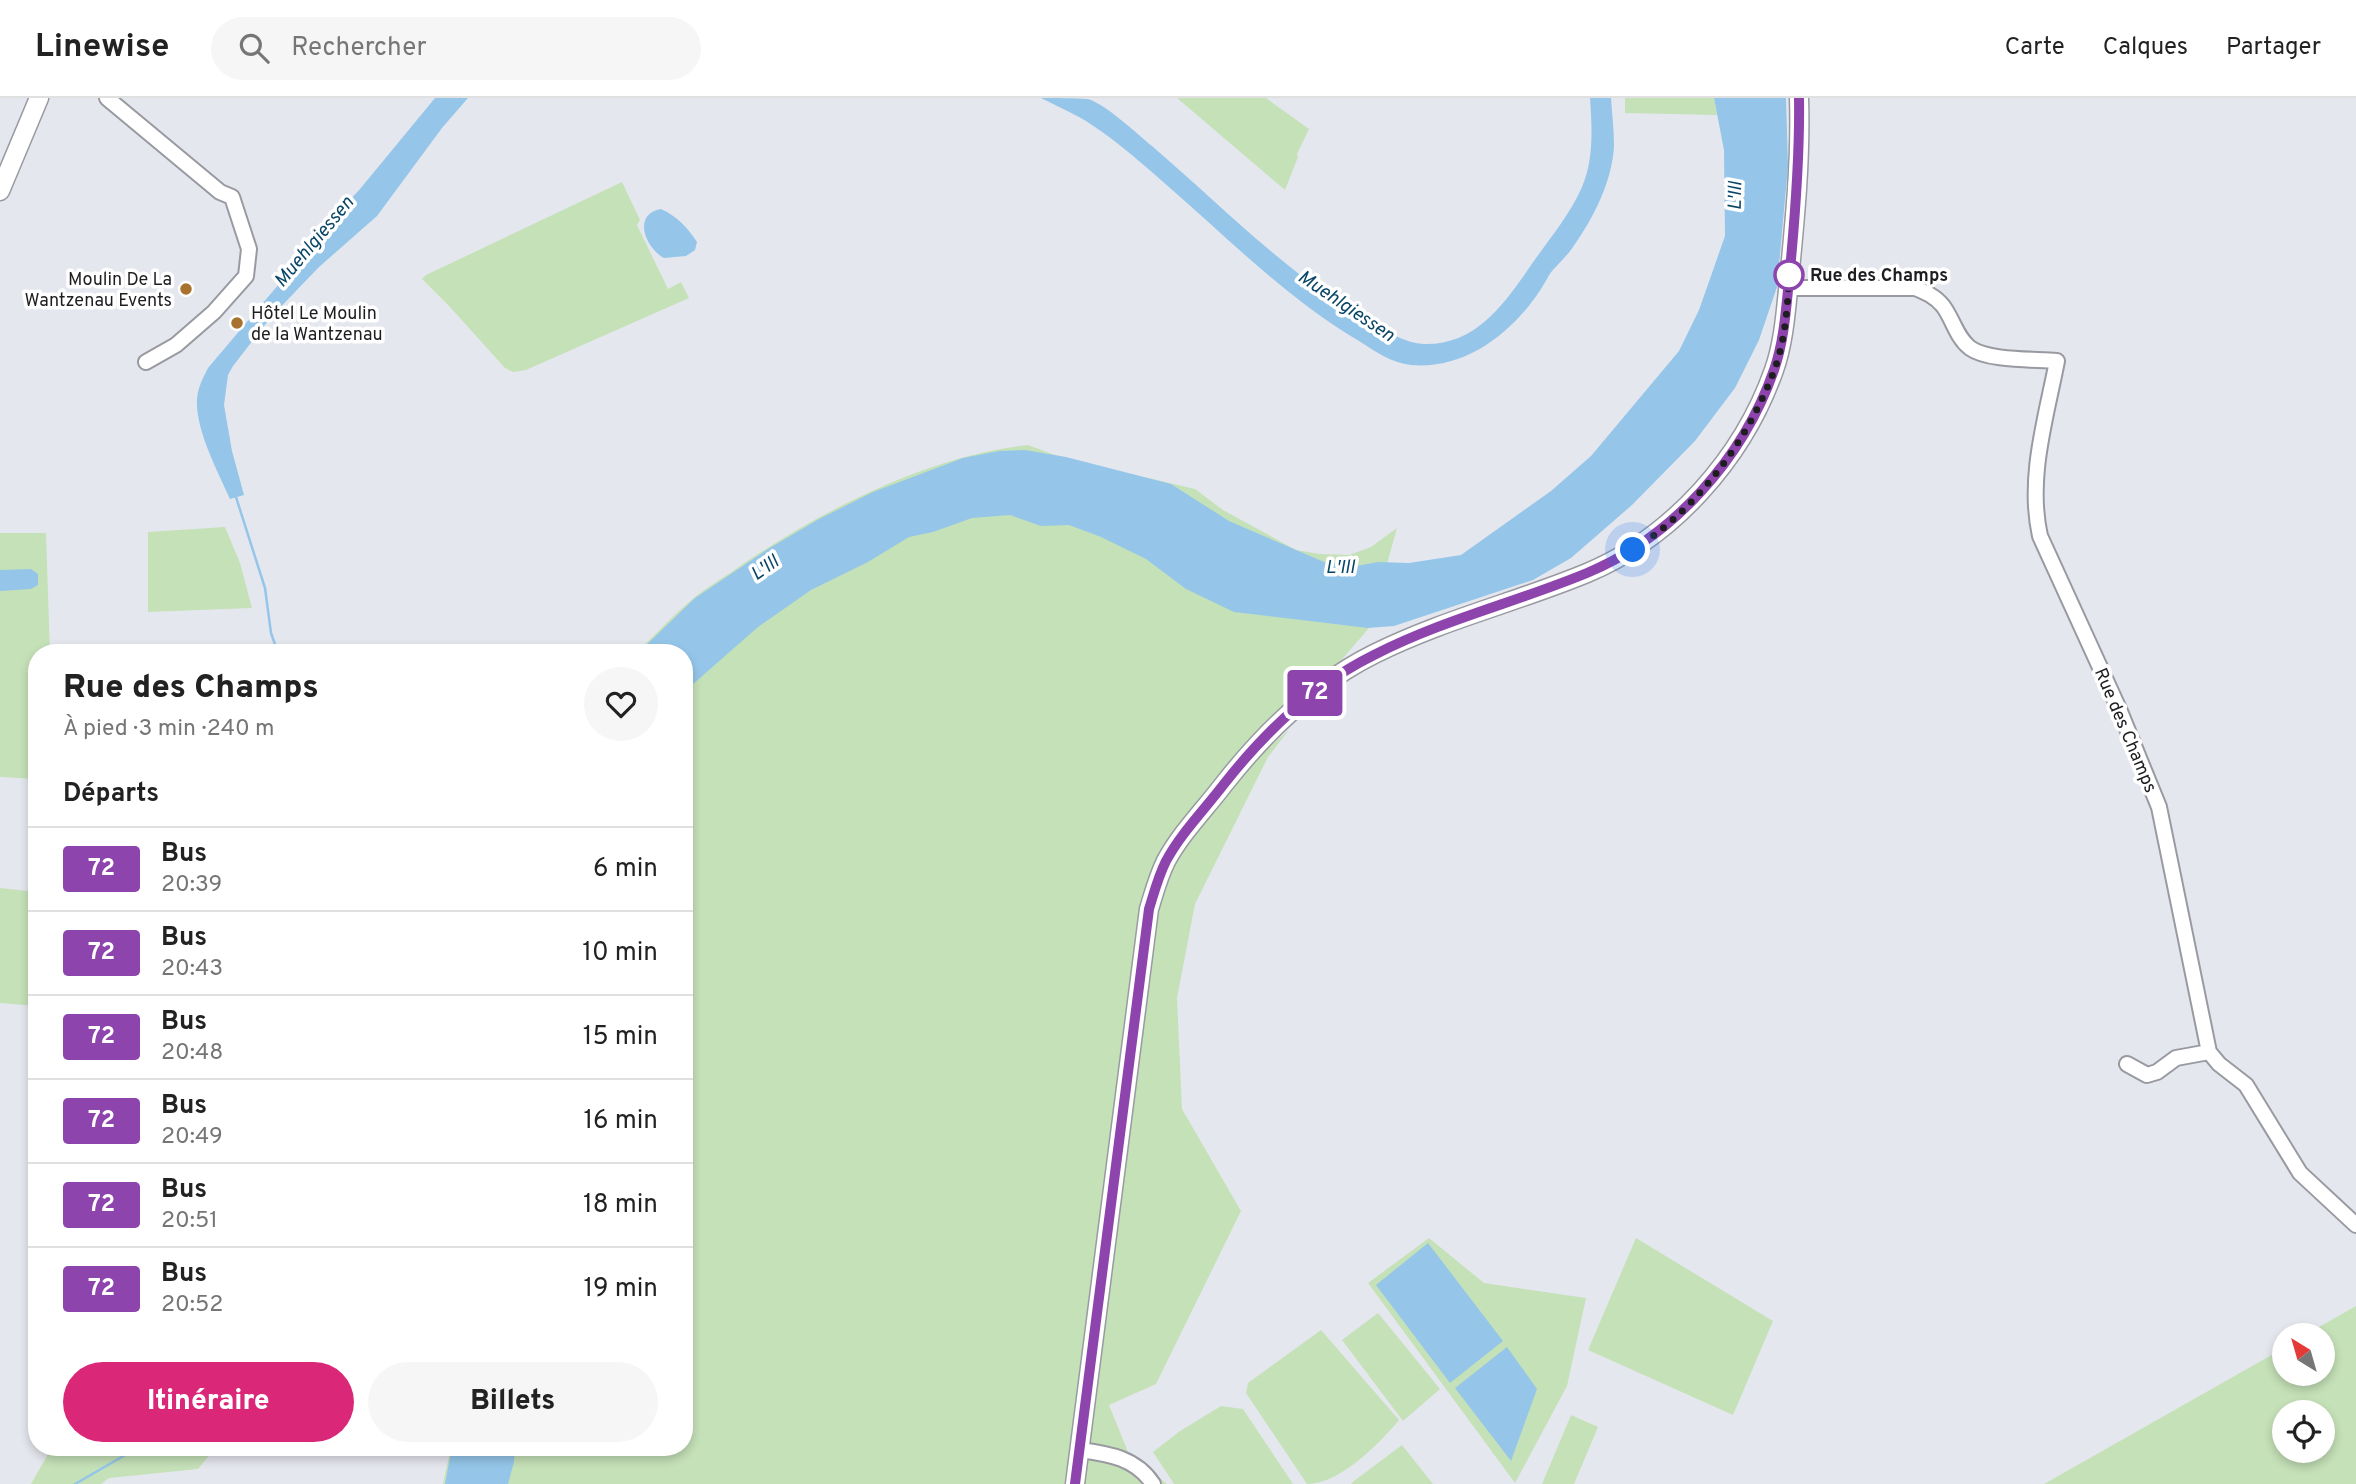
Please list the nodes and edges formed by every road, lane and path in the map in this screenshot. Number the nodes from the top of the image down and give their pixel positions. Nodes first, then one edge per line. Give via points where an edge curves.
1 (39, 98) edge
2 (107, 98) edge
3 (1799, 98) edge
4 (0, 191) edge
5 (1788, 288) junction
6 (146, 362) dead end
7 (2208, 1052) junction
8 (2127, 1064) dead end
9 (2356, 1225) edge
10 (1081, 1450) junction
11 (1075, 1484) edge
12 (1153, 1484) edge

1 - 4 main road
2 - 6 street via 220,192 232,197 249,249 246,276 214,312 176,345
3 - 5 main road
5 - 7 street, Rue des Champs via 1915,288 1931,295 1959,337 1983,355 2057,361 2039,457 2035,511 2040,536 2159,807
5 - 10 main road via 1775,369 1755,415 1697,496 1668,524 1620,558 1412,637 1331,680 1275,726 1243,761 1167,860 1149,909
7 - 8 street via 2176,1058 2147,1074
7 - 9 street via 2246,1085 2300,1173
10 - 11 main road
10 - 12 street via 1118,1455

